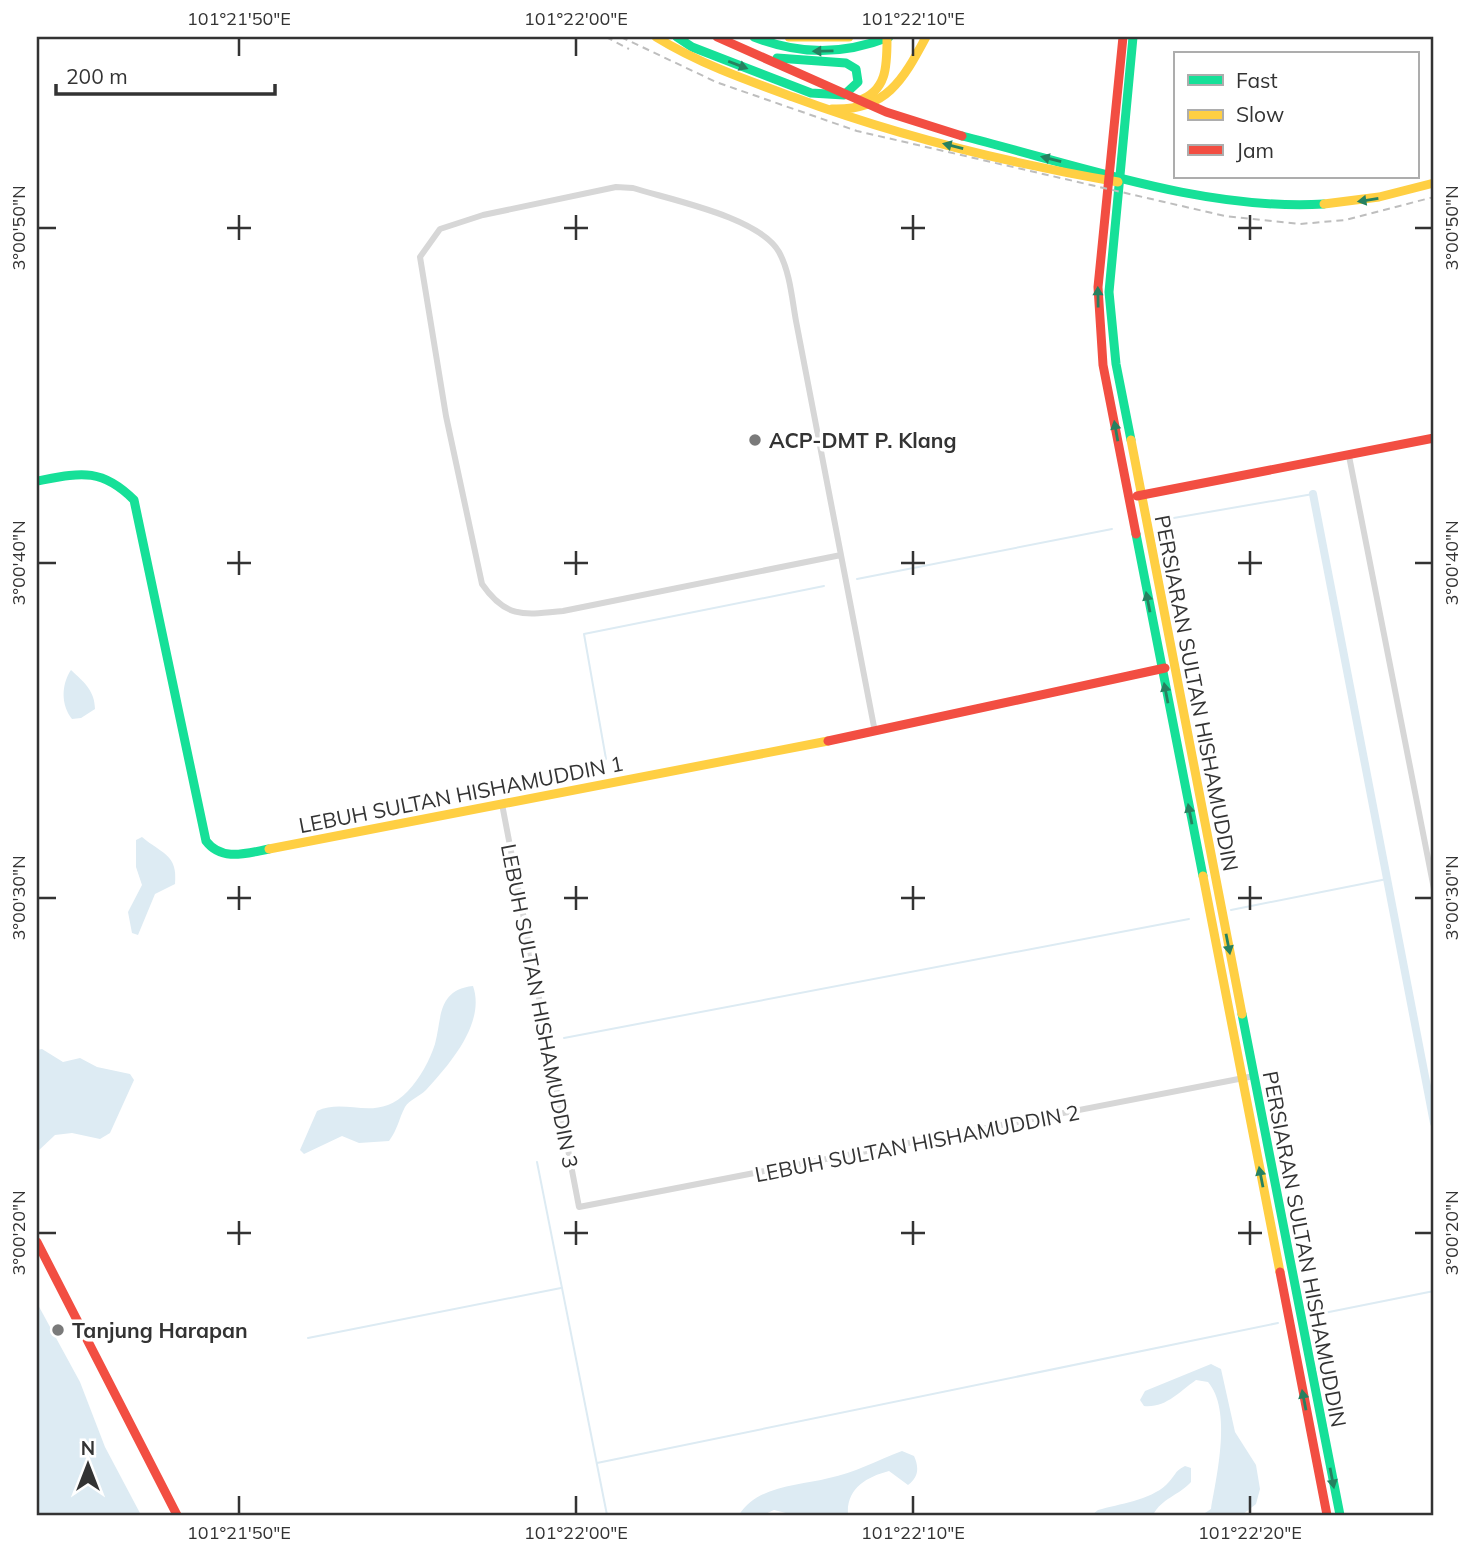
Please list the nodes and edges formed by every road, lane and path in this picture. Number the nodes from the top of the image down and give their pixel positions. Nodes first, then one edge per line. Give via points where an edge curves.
1 (656, 37) edge
2 (677, 37) edge
3 (717, 37) edge
4 (728, 37) edge
5 (735, 37) edge
6 (754, 37) edge
7 (789, 37) edge
8 (849, 37) edge
9 (888, 37) edge
10 (926, 37) edge
11 (1123, 37) edge
12 (1133, 37) edge
13 (756, 53) junction
14 (1124, 80) junction
15 (811, 93) junction
16 (810, 104) junction
17 (1434, 183) edge
18 (1188, 194) junction
19 (1434, 438) edge
20 (1349, 456) junction
21 (37, 481) edge
22 (1141, 496) junction
23 (1128, 498) junction
24 (841, 555) junction
25 (1174, 666) junction
26 (1161, 669) junction
27 (875, 732) junction
28 (502, 804) junction
29 (1434, 889) edge
30 (1254, 1076) junction
31 (1241, 1078) junction
32 (579, 1208) joint
33 (37, 1242) edge
34 (1325, 1441) junction
35 (1313, 1444) junction
36 (177, 1515) edge
37 (1327, 1515) edge
38 (1340, 1515) edge

1 - 16 street via 692,59
2 -> 15 street via 691,47
3 - 13 street
4 - 13 street
5 - 15 street via 776,57 846,62 858,72 857,86 848,93
9 -> 6 street via 851,49 818,51
7 - 8 street
9 - 15 street via 887,74 873,95 852,102
10 - 16 street via 902,80 877,103 848,110
11 - 14 street, PERSIARAN SULTAN HISHAMUDDIN
12 - 14 street, PERSIARAN SULTAN HISHAMUDDIN
18 -> 13 street via 942,131 886,112
14 - 22 street, PERSIARAN SULTAN HISHAMUDDIN via 1109,292 1116,364
23 -> 14 street, PERSIARAN SULTAN HISHAMUDDIN via 1104,365 1098,288
18 -> 16 street via 1054,171 855,121
17 -> 18 street via 1378,199 1302,206 1245,204
19 - 20 street
20 - 22 street
20 - 29 street
21 - 28 street, LEBUH SULTAN HISHAMUDDIN 1 via 98,473 118,482 134,500 206,841 212,850 236,855
22 - 23 street
22 - 25 street, PERSIARAN SULTAN HISHAMUDDIN
26 -> 23 street, PERSIARAN SULTAN HISHAMUDDIN
24 - 24 street via 784,262 767,237 751,227 633,188 616,187 483,215 440,229 432,237 420,257 425,300 482,584 494,601 527,615 563,611
24 - 27 street
25 - 26 street, LEBUH SULTAN HISHAMUDDIN 1
25 -> 30 street, PERSIARAN SULTAN HISHAMUDDIN
26 - 27 street, LEBUH SULTAN HISHAMUDDIN 1
31 -> 26 street, PERSIARAN SULTAN HISHAMUDDIN
27 - 28 street, LEBUH SULTAN HISHAMUDDIN 1
28 - 32 street, LEBUH SULTAN HISHAMUDDIN 3
30 - 31 street, LEBUH SULTAN HISHAMUDDIN 2
30 - 34 street, PERSIARAN SULTAN HISHAMUDDIN
31 - 32 street, LEBUH SULTAN HISHAMUDDIN 2
35 -> 31 street, PERSIARAN SULTAN HISHAMUDDIN
33 - 36 street
34 - 35 street
34 -> 38 street, PERSIARAN SULTAN HISHAMUDDIN
35 - 37 street, PERSIARAN SULTAN HISHAMUDDIN

